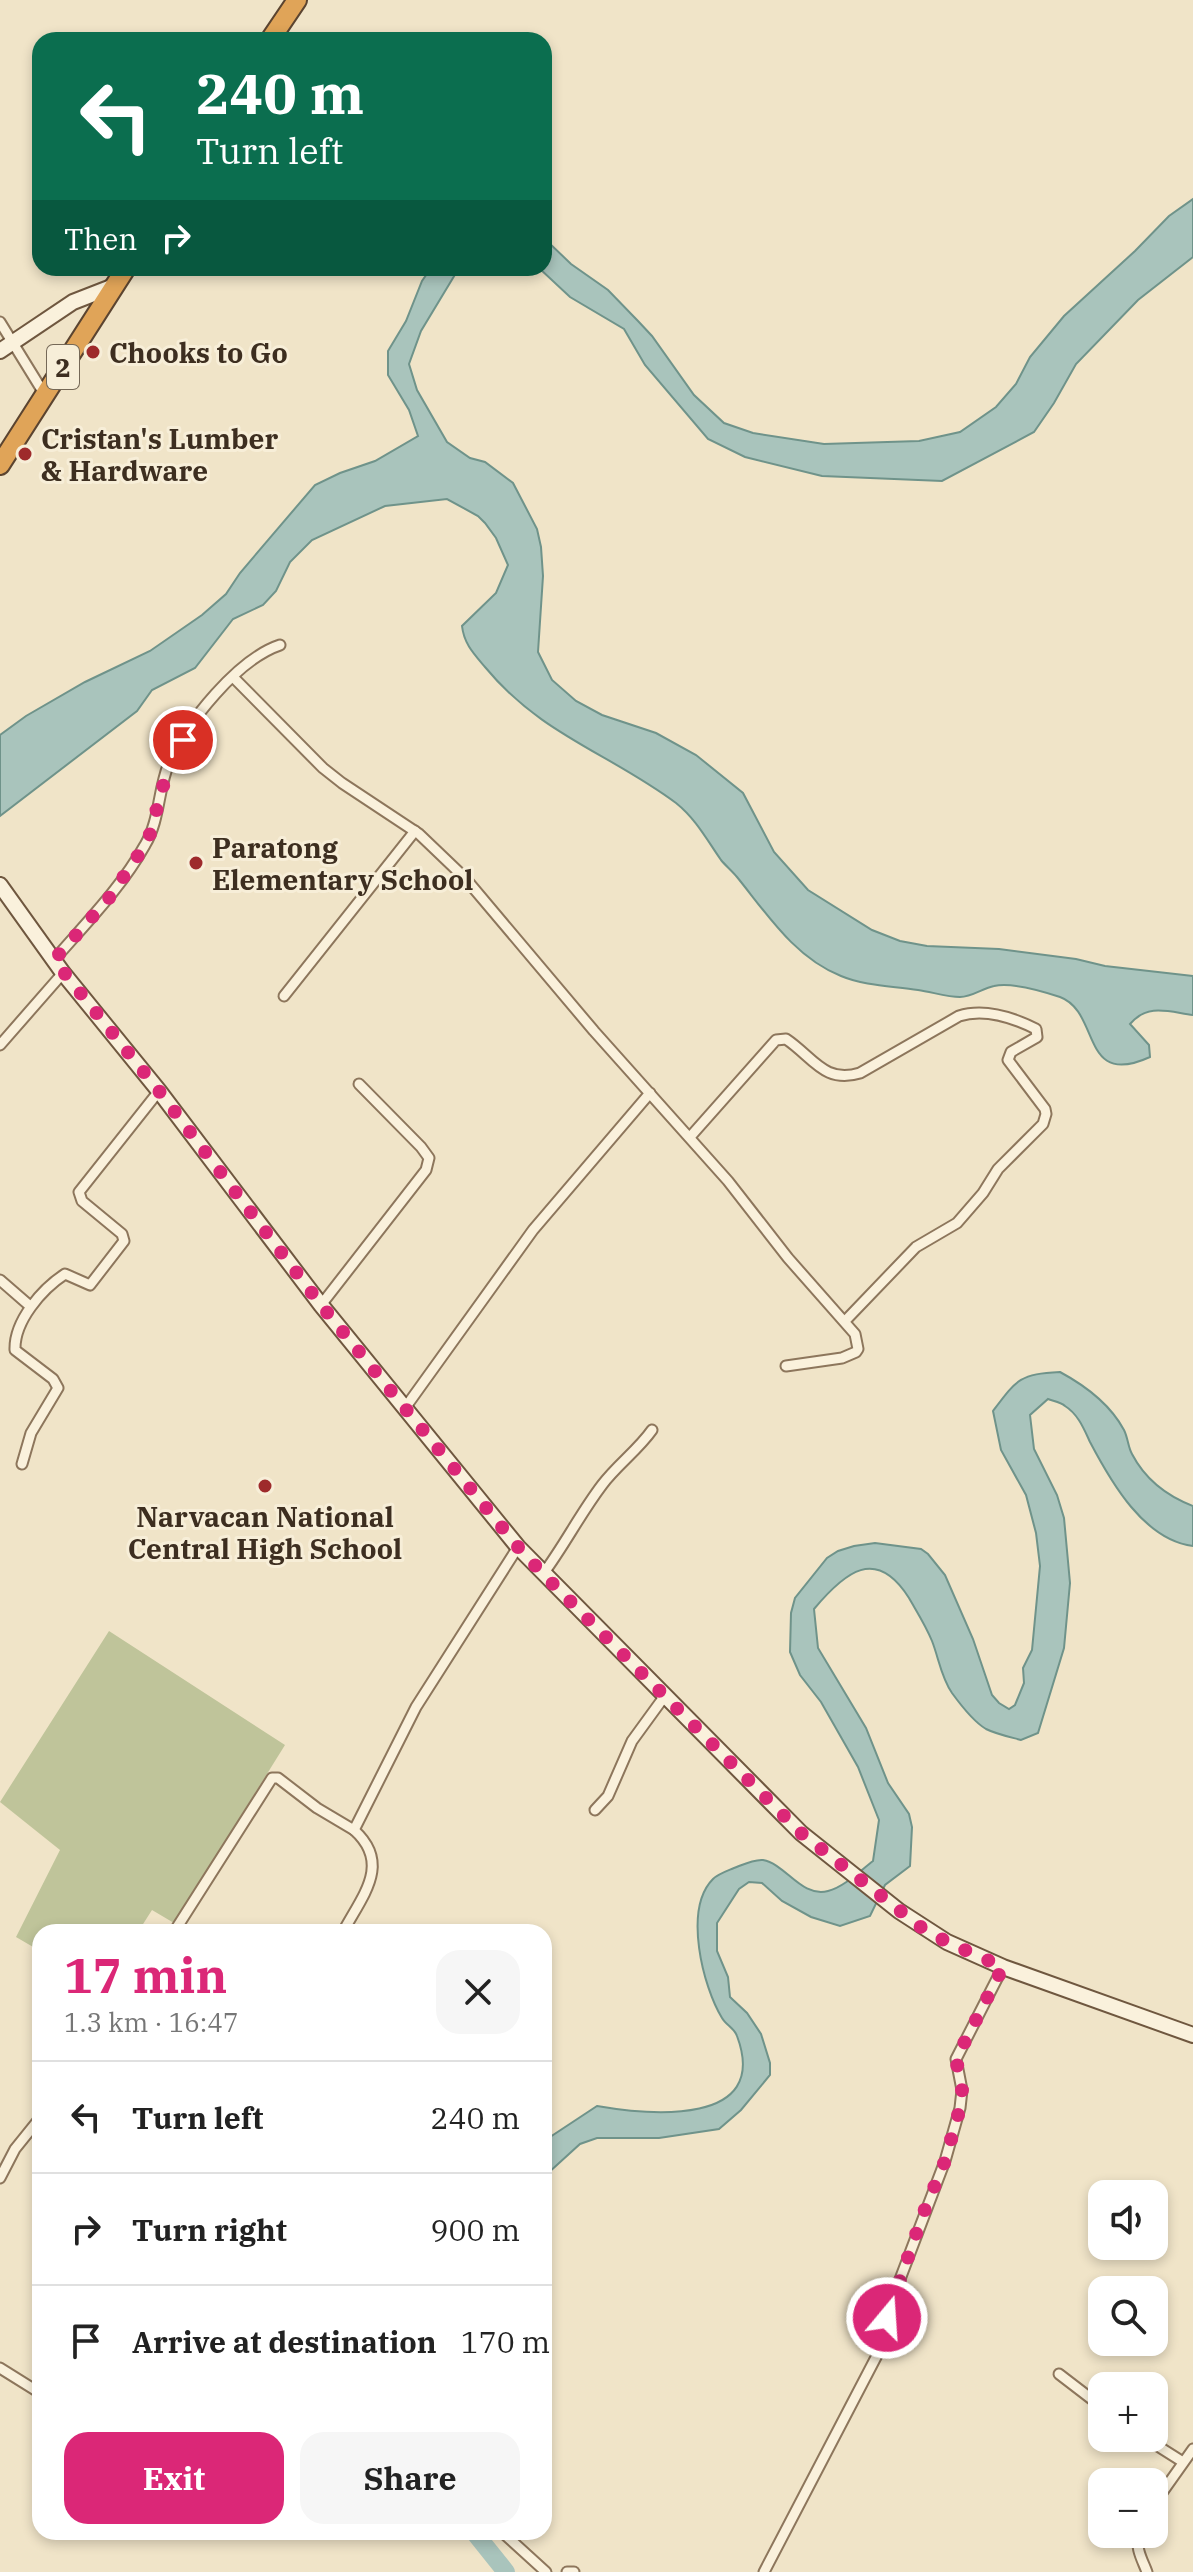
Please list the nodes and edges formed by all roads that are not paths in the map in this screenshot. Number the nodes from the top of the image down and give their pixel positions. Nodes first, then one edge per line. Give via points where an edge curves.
1 (297, 0) edge
2 (275, 32) edge
3 (121, 276) edge
4 (114, 286) junction
5 (0, 322) edge
6 (6, 346) edge
7 (45, 395) junction
8 (0, 465) edge
9 (280, 645) dead end
10 (233, 677) junction
11 (415, 831) junction
12 (0, 885) edge
13 (54, 960) junction
14 (63, 973) junction
15 (284, 996) dead end
16 (0, 1045) edge
17 (359, 1084) dead end
18 (159, 1091) junction
19 (650, 1093) junction
20 (690, 1137) junction
21 (0, 1280) edge
22 (321, 1305) junction
23 (30, 1306) junction
24 (845, 1321) junction
25 (786, 1366) dead end
26 (405, 1408) junction
27 (652, 1430) dead end
28 (22, 1464) dead end
29 (518, 1547) junction
30 (543, 1574) junction
31 (664, 1697) junction
32 (595, 1810) dead end
33 (354, 1830) junction
34 (179, 1924) edge
35 (347, 1924) edge
36 (1003, 1967) junction
37 (1193, 2035) edge
38 (32, 2128) edge
39 (0, 2178) edge
40 (0, 2368) edge
41 (1059, 2374) dead end
42 (32, 2388) edge
43 (1088, 2396) edge
44 (1193, 2449) edge
45 (1167, 2452) edge
46 (1183, 2462) junction
47 (1168, 2484) edge
48 (511, 2540) edge
49 (1138, 2548) edge
50 (546, 2572) edge
51 (567, 2572) edge
52 (574, 2572) edge
53 (764, 2572) edge
54 (1147, 2572) edge

1 - 2 highway
3 - 4 highway, 2
4 - 6 street via 73,302
4 - 7 highway, 2
5 - 6 street
6 - 7 street
7 - 8 highway, 2
9 - 10 street via 256,656
10 - 11 street via 323,768
10 - 13 street via 197,718 170,761 157,815 136,861
11 - 15 street
11 - 19 street via 465,878
12 - 13 street
13 - 14 street
14 - 16 street
14 - 18 street
17 - 22 street via 429,1158 426,1170
18 - 22 street
18 - 23 street via 79,1192 124,1241 93,1283 65,1274
19 - 20 street
19 - 26 street via 533,1230
20 - 24 street
20 - 24 street via 776,1040 786,1039 830,1073 848,1077 969,1013 1036,1029 1037,1037 1011,1052 1008,1060 1045,1109 1043,1124 998,1169 957,1223 916,1247
21 - 23 street
22 - 26 street
23 - 28 street via 15,1350 58,1388 31,1433
24 - 25 street via 858,1343 856,1352
26 - 29 street
27 - 30 street via 601,1487
29 - 30 street
29 - 33 street via 416,1707
30 - 31 street
31 - 32 street via 632,1741 608,1796
31 - 36 street via 801,1833 882,1898 947,1942
33 - 34 street via 272,1778
33 - 35 street via 369,1848 373,1873
36 - 37 street
36 - 53 street via 956,2059 960,2108 894,2295 885,2340
38 - 39 street
40 - 42 street
41 - 43 street
44 - 46 street
45 - 46 street
46 - 47 street
48 - 50 street
49 - 54 street
51 - 52 street

